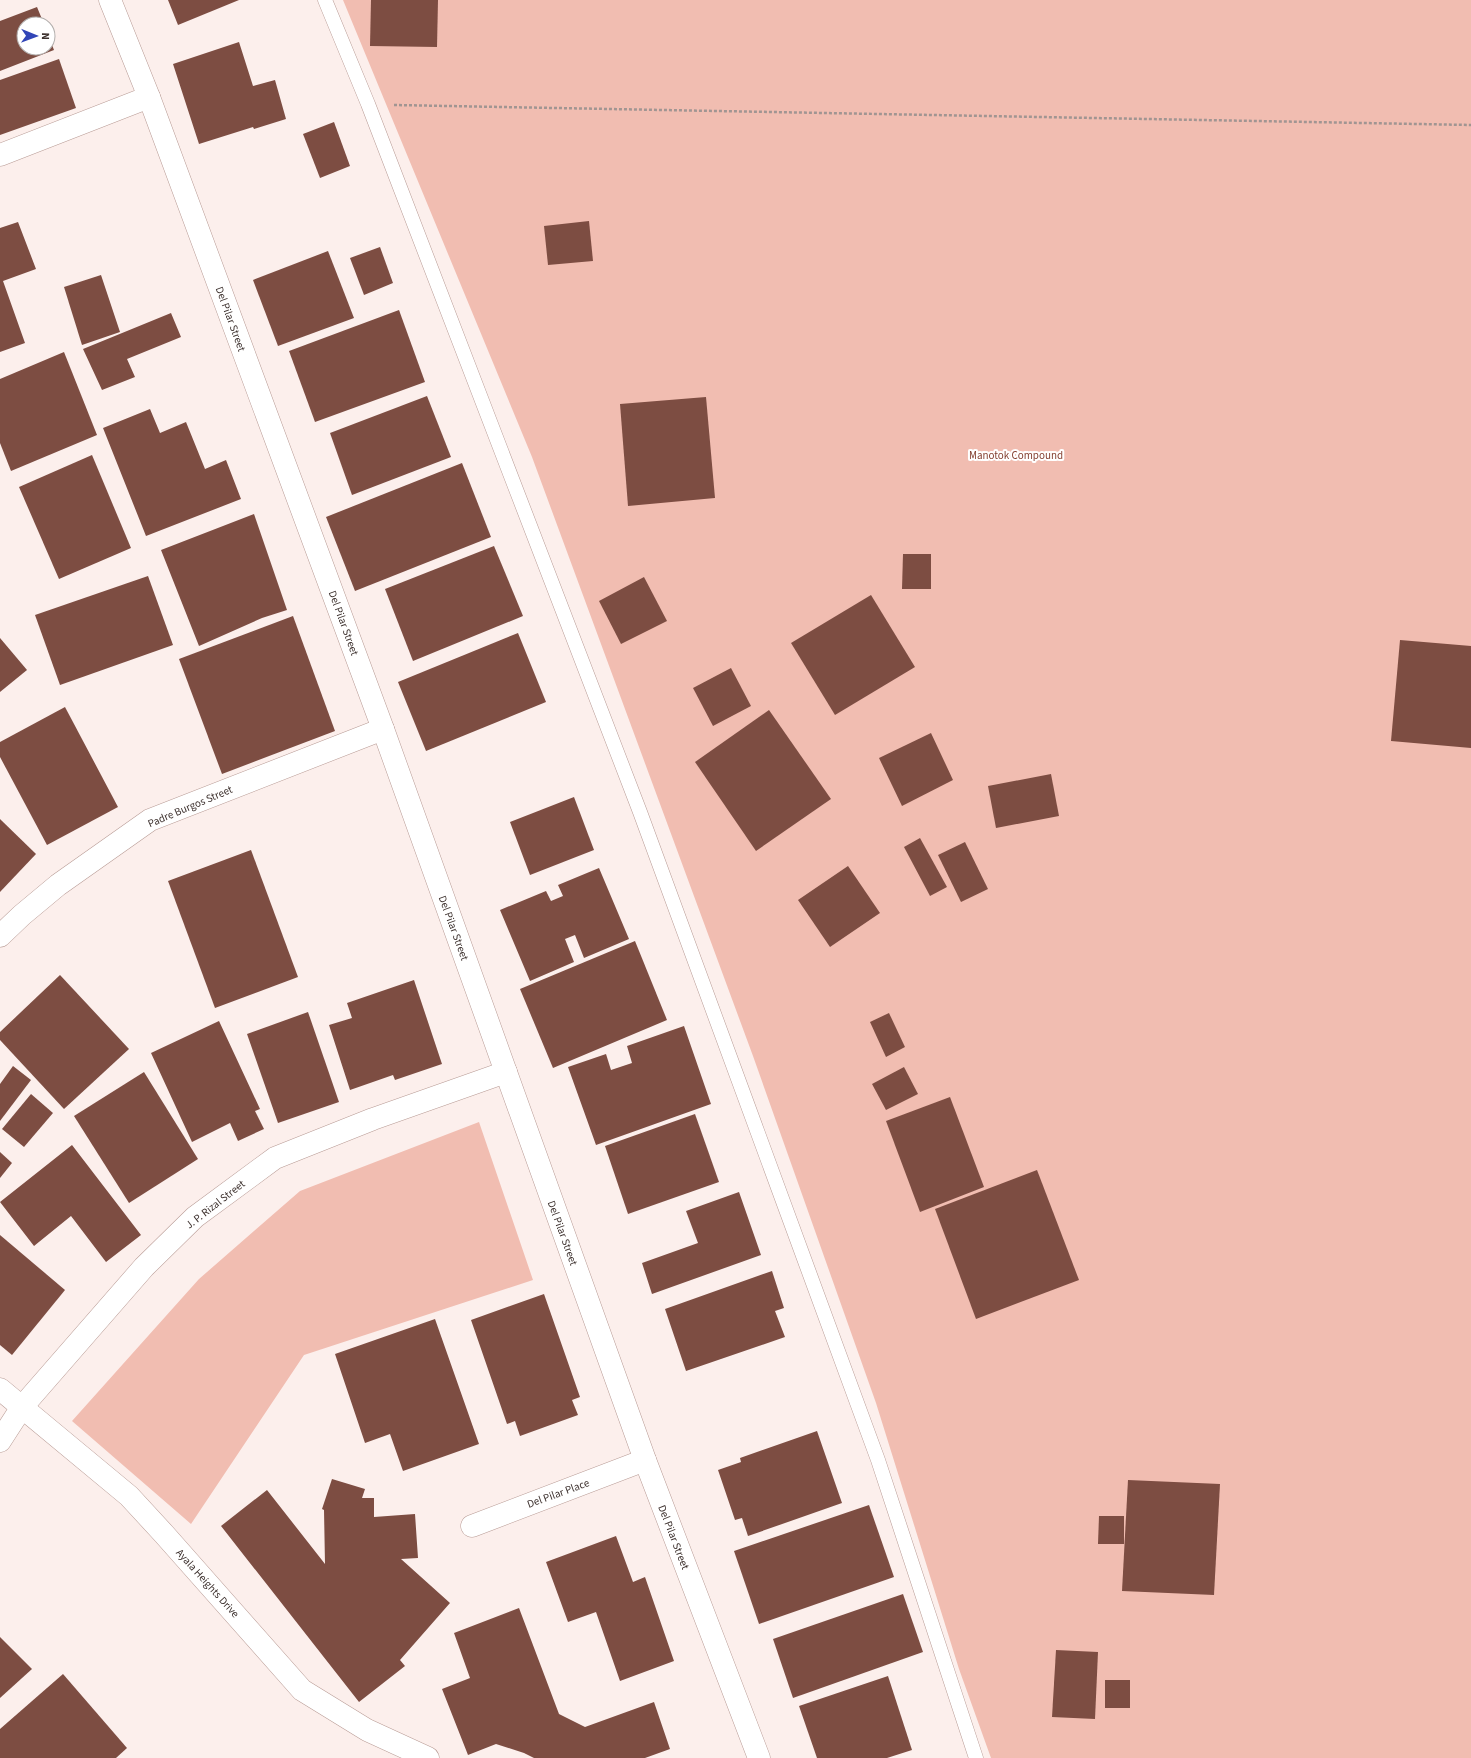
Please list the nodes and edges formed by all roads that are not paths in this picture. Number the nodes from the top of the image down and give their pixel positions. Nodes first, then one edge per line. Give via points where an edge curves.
1 (110, 0) edge
2 (325, 0) edge
3 (149, 97) junction
4 (0, 155) edge
5 (383, 729) junction
6 (0, 936) edge
7 (506, 1072) junction
8 (0, 1389) edge
9 (22, 1406) junction
10 (0, 1441) edge
11 (645, 1460) junction
12 (472, 1526) dead end
13 (428, 1758) edge
14 (759, 1758) edge
15 (976, 1758) edge

1 - 3 street, Del Pilar Street
2 - 15 lane via 368,104 643,819 878,1460
3 - 4 street
3 - 5 street, Del Pilar Street
5 - 6 street, Padre Burgos Street via 150,820 58,885
5 - 7 street, Del Pilar Street
7 - 9 street, J. P. Rizal Street via 373,1119 275,1158 195,1217 144,1267
7 - 11 street, Del Pilar Street
8 - 9 street, Ayala Heights Drive
9 - 10 street, J. P. Rizal Street
9 - 13 street, Ayala Heights Drive via 128,1496 302,1690 367,1730
11 - 12 street, Del Pilar Place
11 - 14 street, Del Pilar Street

